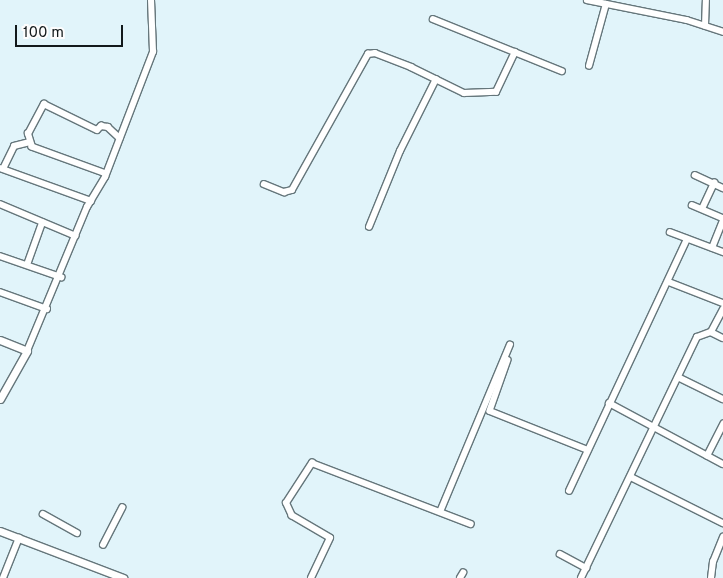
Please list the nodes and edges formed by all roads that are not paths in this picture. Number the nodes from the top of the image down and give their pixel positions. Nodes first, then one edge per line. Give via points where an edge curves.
1 (151, 0) edge
2 (587, 0) edge
3 (706, 0) edge
4 (598, 1) edge
5 (606, 4) junction
6 (433, 19) dead end
7 (705, 26) junction
8 (722, 29) edge
9 (514, 52) junction
10 (589, 66) dead end
11 (562, 71) dead end
12 (436, 79) junction
13 (120, 138) junction
14 (30, 142) junction
15 (1, 169) edge
16 (106, 174) junction
17 (695, 175) dead end
18 (714, 183) junction
19 (264, 184) dead end
20 (723, 188) edge
21 (91, 201) junction
22 (0, 204) edge
23 (692, 205) dead end
24 (702, 209) junction
25 (723, 219) edge
26 (42, 223) junction
27 (369, 227) dead end
28 (670, 232) dead end
29 (76, 236) junction
30 (687, 238) junction
31 (712, 248) junction
32 (723, 252) edge
33 (0, 256) edge
34 (27, 265) junction
35 (61, 277) junction
36 (669, 282) junction
37 (0, 292) edge
38 (723, 303) edge
39 (47, 308) junction
40 (723, 310) edge
41 (712, 332) junction
42 (723, 338) edge
43 (0, 340) edge
44 (510, 346) dead end
45 (28, 351) junction
46 (508, 360) dead end
47 (678, 377) junction
48 (0, 399) edge
49 (723, 399) edge
50 (609, 402) junction
51 (723, 424) edge
52 (654, 428) junction
53 (588, 450) junction
54 (707, 456) junction
55 (723, 464) edge
56 (631, 477) junction
57 (569, 490) dead end
58 (122, 508) dead end
59 (440, 512) junction
60 (43, 514) dead end
61 (723, 523) edge
62 (472, 524) dead end
63 (0, 531) edge
64 (77, 533) dead end
65 (723, 537) edge
66 (19, 538) junction
67 (103, 545) dead end
68 (560, 554) dead end
69 (586, 568) junction
70 (4, 578) edge
71 (123, 578) edge
72 (311, 578) edge
73 (581, 578) edge
74 (711, 578) edge

1 - 13 street via 153,52
2 - 4 street
3 - 7 street
4 - 5 street
5 - 7 street
5 - 10 street
6 - 9 street
7 - 8 street
9 - 11 street
9 - 12 street via 496,92 464,93
12 - 19 street via 375,53 368,54 292,190 284,192
12 - 27 street via 400,151
13 - 14 street via 108,127 101,126 97,130 44,104 28,134
13 - 16 street
14 - 15 street via 14,146
14 - 16 street via 32,147
15 - 21 street
16 - 21 street
17 - 18 street
18 - 20 street
18 - 24 street
21 - 29 street
22 - 26 street
23 - 24 street
24 - 25 street
25 - 31 street
26 - 29 street
26 - 34 street
28 - 30 street
29 - 35 street
30 - 31 street
30 - 36 street
31 - 32 street
33 - 34 street
34 - 35 street
35 - 39 street
36 - 38 street
36 - 50 street
37 - 39 street
39 - 45 street
40 - 41 street
41 - 42 street
41 - 47 street via 697,337
43 - 45 street
44 - 59 street
45 - 48 street
46 - 53 street via 490,411
47 - 49 street
47 - 52 street
50 - 52 street
50 - 53 street
51 - 54 street
52 - 54 street
52 - 56 street
53 - 57 street
54 - 55 street
56 - 61 street
56 - 69 street
58 - 67 street
59 - 62 street
59 - 72 street via 312,463 286,503 292,516 330,538
60 - 64 street
63 - 66 street
65 - 74 street via 713,562
66 - 70 street
66 - 71 street
68 - 69 street
69 - 73 street

